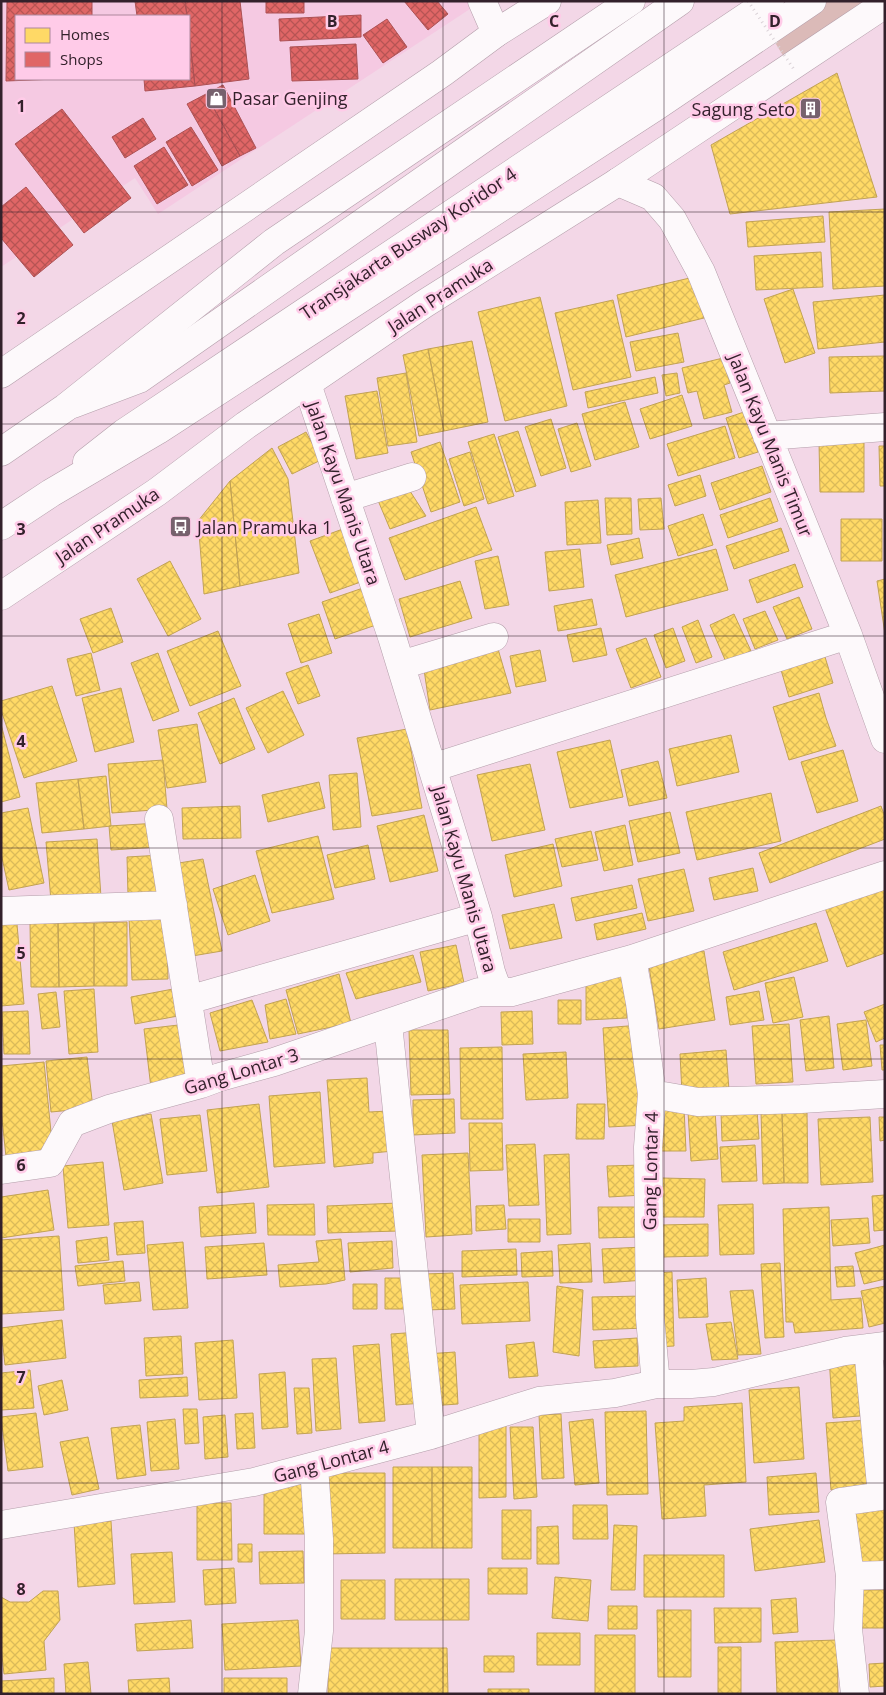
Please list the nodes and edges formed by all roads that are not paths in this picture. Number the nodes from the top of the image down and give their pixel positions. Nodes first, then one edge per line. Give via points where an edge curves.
1 (482, 1) edge
2 (547, 1) edge
3 (631, 1) edge
4 (680, 1) edge
5 (770, 1) edge
6 (812, 1) edge
7 (885, 4) edge
8 (496, 33) junction
9 (618, 182) junction
10 (1, 374) edge
11 (307, 384) junction
12 (65, 408) junction
13 (885, 426) edge
14 (767, 436) junction
15 (1, 452) edge
16 (412, 477) dead end
17 (51, 493) junction
18 (345, 498) junction
19 (1, 526) edge
20 (1, 596) edge
21 (848, 635) junction
22 (494, 637) dead end
23 (401, 665) junction
24 (885, 738) edge
25 (432, 768) junction
26 (159, 819) dead end
27 (885, 875) edge
28 (173, 905) junction
29 (1, 911) edge
30 (478, 917) junction
31 (632, 959) junction
32 (500, 991) junction
33 (202, 996) dead end
34 (388, 1024) junction
35 (201, 1084) junction
36 (652, 1094) junction
37 (885, 1094) edge
38 (1, 1170) edge
39 (876, 1347) edge
40 (656, 1384) junction
41 (431, 1435) junction
42 (314, 1466) junction
43 (883, 1496) edge
44 (1, 1525) edge
45 (885, 1575) edge
46 (850, 1576) junction
47 (312, 1694) edge
48 (855, 1694) edge

1 - 8 street
2 - 8 street
3 - 12 street via 274,242
4 - 12 street via 139,379
5 - 17 street, Transjakarta Busway Koridor 4 via 124,433
6 - 17 street via 655,107 158,430
7 - 9 street, Jalan Pramuka
8 - 10 street
9 - 11 street, Jalan Pramuka via 424,304
9 - 14 street, Jalan Kayu Manis Timur via 653,197 672,219 701,272
11 - 18 street, Jalan Kayu Manis Utara
11 - 20 street, Jalan Pramuka via 157,492
12 - 15 street
13 - 14 street
14 - 21 street, Jalan Kayu Manis Timur
16 - 18 street
17 - 19 street
18 - 23 street, Jalan Kayu Manis Utara
21 - 24 street, Jalan Kayu Manis Timur
21 - 25 street
22 - 23 street
23 - 25 street, Jalan Kayu Manis Utara
25 - 30 street, Jalan Kayu Manis Utara
26 - 28 street
27 - 31 street, Jalan Kayu Manis Utara
28 - 29 street
28 - 35 street
30 - 32 street, Jalan Kayu Manis Utara via 491,972
30 - 33 street
31 - 32 street, Jalan Kayu Manis Utara via 512,992
31 - 36 street, Gang Lontar 4
32 - 34 street, Gang Lontar 3 via 479,992
34 - 35 street, Gang Lontar 3
34 - 41 street
35 - 38 street, Gang Lontar 3 via 72,1122 50,1163
36 - 37 street via 698,1102
36 - 40 street, Gang Lontar 4 via 648,1147 650,1298
39 - 40 street, Gang Lontar 4 via 811,1358 714,1382
39 - 43 street
40 - 41 street, Gang Lontar 4 via 615,1393 539,1401
41 - 42 street, Gang Lontar 4
42 - 44 street, Gang Lontar 4 via 254,1482
42 - 47 street via 318,1631
43 - 46 street via 840,1502
45 - 46 street
46 - 48 street via 848,1629

